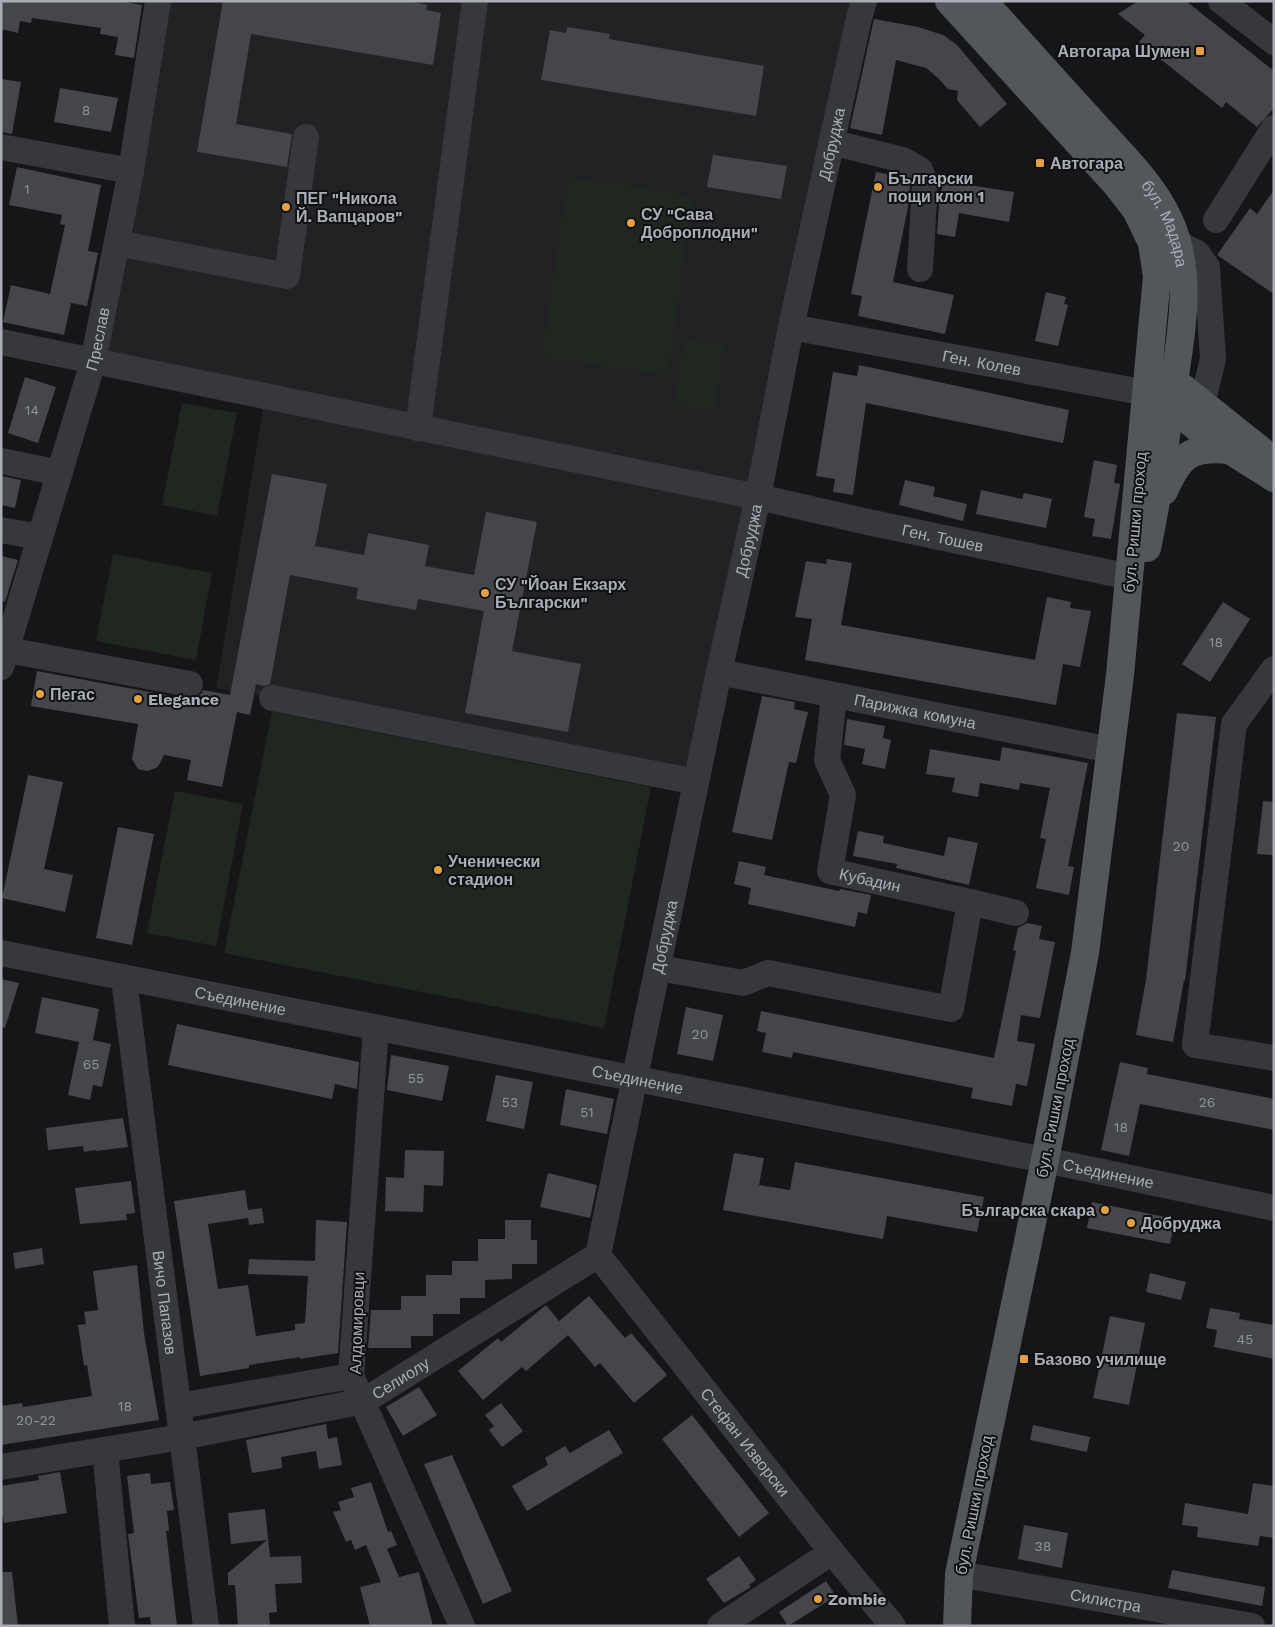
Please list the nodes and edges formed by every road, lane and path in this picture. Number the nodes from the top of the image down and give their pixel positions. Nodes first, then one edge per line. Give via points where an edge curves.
1 (158, 1) edge
2 (476, 1) edge
3 (864, 1) edge
4 (949, 1) edge
5 (983, 1) edge
6 (1221, 1) edge
7 (1274, 42) edge
8 (1274, 128) edge
9 (306, 137) dead end
10 (831, 142) junction
11 (1, 146) edge
12 (131, 171) junction
13 (1216, 220) dead end
14 (117, 243) junction
15 (1179, 244) junction
16 (920, 269) dead end
17 (791, 327) junction
18 (1, 342) edge
19 (94, 362) junction
20 (1160, 386) junction
21 (1202, 404) junction
22 (418, 428) junction
23 (1231, 450) junction
24 (1274, 459) edge
25 (1, 461) edge
26 (60, 472) junction
27 (1274, 478) edge
28 (758, 497) junction
29 (1155, 513) junction
30 (1, 530) edge
31 (40, 537) junction
32 (1130, 577) junction
33 (4, 659) edge
34 (1274, 669) edge
35 (720, 672) junction
36 (1120, 675) junction
37 (190, 684) dead end
38 (834, 696) junction
39 (272, 698) dead end
40 (1111, 750) junction
41 (696, 782) junction
42 (970, 902) junction
43 (1016, 913) dead end
44 (1, 953) edge
45 (659, 968) junction
46 (124, 979) junction
47 (376, 1028) junction
48 (1274, 1058) edge
49 (635, 1079) junction
50 (1045, 1160) junction
51 (1274, 1208) edge
52 (598, 1255) junction
53 (351, 1376) junction
54 (364, 1401) junction
55 (179, 1406) junction
56 (182, 1437) junction
57 (105, 1450) junction
58 (1, 1467) edge
59 (832, 1552) junction
60 (959, 1574) junction
61 (122, 1626) edge
62 (206, 1626) edge
63 (462, 1626) edge
64 (720, 1626) edge
65 (893, 1626) edge
66 (957, 1626) edge
67 (1252, 1626) edge

1 - 12 street, Преслав
2 - 22 street
3 - 10 street, Добруджа
4 - 20 main road, бул. Мадара via 1136,210 1152,243 1157,276
5 - 15 main road, бул. Мадара via 1131,164 1169,219
6 - 7 street
8 - 13 street
9 - 14 street via 287,276
10 - 16 street via 903,160 920,170 925,183
10 - 17 street, Добруджа
11 - 12 street
12 - 14 street, Преслав
14 - 19 street, Преслав
15 - 20 main road, бул. Мадара via 1184,276 1183,309
15 - 21 street via 1197,253 1207,267 1213,358
17 - 20 street, Ген. Колев
17 - 28 street, Добруджа
18 - 19 street, Ген. Тошев
19 - 22 street, Ген. Тошев
19 - 26 street, Преслав
20 - 21 main road
20 - 23 main road via 1199,428
20 - 29 main road, бул. Ришки проход
20 - 32 main road, бул. Ришки проход
21 - 24 main road
22 - 28 street, Ген. Тошев
23 - 27 main road
23 - 29 main road via 1207,449 1193,452 1180,460
25 - 26 street
26 - 31 street, Преслав
28 - 32 street, Ген. Тошев
28 - 35 street, Добруджа
29 - 36 main road, бул. Ришки проход
30 - 31 street
31 - 33 street, Преслав
32 - 36 main road, бул. Ришки проход
33 - 37 street
34 - 48 street via 1234,724 1194,1045
35 - 38 street, Парижка комуна
35 - 41 street, Добруджа
36 - 40 main road, бул. Ришки проход
38 - 40 street, Парижка комуна
38 - 42 street, Кубадин via 827,760 843,795 830,871
39 - 41 street
40 - 50 main road, бул. Ришки проход via 1085,953
41 - 45 street, Добруджа
42 - 43 street
42 - 45 street via 951,1009 768,973 743,983
44 - 46 street, Съединение
45 - 49 street, Добруджа
46 - 47 street, Съединение
46 - 55 street, Вичо Папазов
47 - 49 street, Съединение
47 - 53 street, Алдомировци
49 - 50 street, Съединение
49 - 52 street
50 - 51 street, Съединение
50 - 60 main road, бул. Ришки проход
52 - 54 street, Селиолу
52 - 59 street, Стефан Изворски
53 - 54 street, Алдомировци
53 - 55 street
54 - 56 street, Селиолу
54 - 63 street, Алдомировци
55 - 56 street, Вичо Папазов
56 - 57 street, Селиолу
56 - 62 street, Вичо Папазов
57 - 58 street, Селиолу
57 - 61 street
59 - 64 street
59 - 65 street, Стефан Изворски
60 - 66 main road, бул. Ришки проход
60 - 67 street, Силистра

